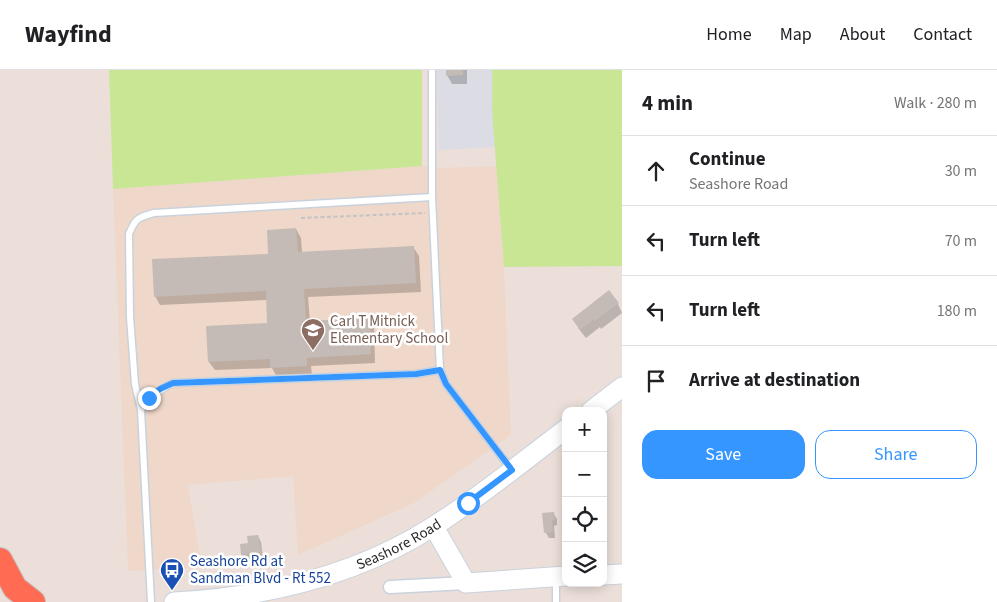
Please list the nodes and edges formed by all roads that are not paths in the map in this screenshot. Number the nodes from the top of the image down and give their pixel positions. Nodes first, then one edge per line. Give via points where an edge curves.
1 (432, 70) edge
2 (432, 197) junction
3 (440, 370) junction
4 (622, 387) edge
5 (596, 407) edge
6 (141, 410) junction
7 (562, 433) edge
8 (512, 470) junction
9 (434, 527) junction
10 (0, 560) edge
11 (622, 574) edge
12 (607, 575) edge
13 (561, 577) edge
14 (466, 583) junction
15 (390, 587) dead end
16 (33, 602) edge
17 (151, 602) edge
18 (174, 602) edge
19 (556, 602) edge

1 - 2 lane
2 - 3 lane
2 - 6 lane via 142,216 134,222 129,234 128,250 135,384
3 - 6 lane via 416,374 173,383 149,398
3 - 8 lane via 446,384
4 - 5 main road
6 - 17 lane
7 - 8 main road, Seashore Road
8 - 9 main road, Seashore Road
9 - 14 main road
9 - 18 main road, Seashore Road via 372,559 296,586 249,595
10 - 16 highway via 15,588
11 - 12 main road
13 - 14 main road
13 - 19 lane
14 - 15 street

